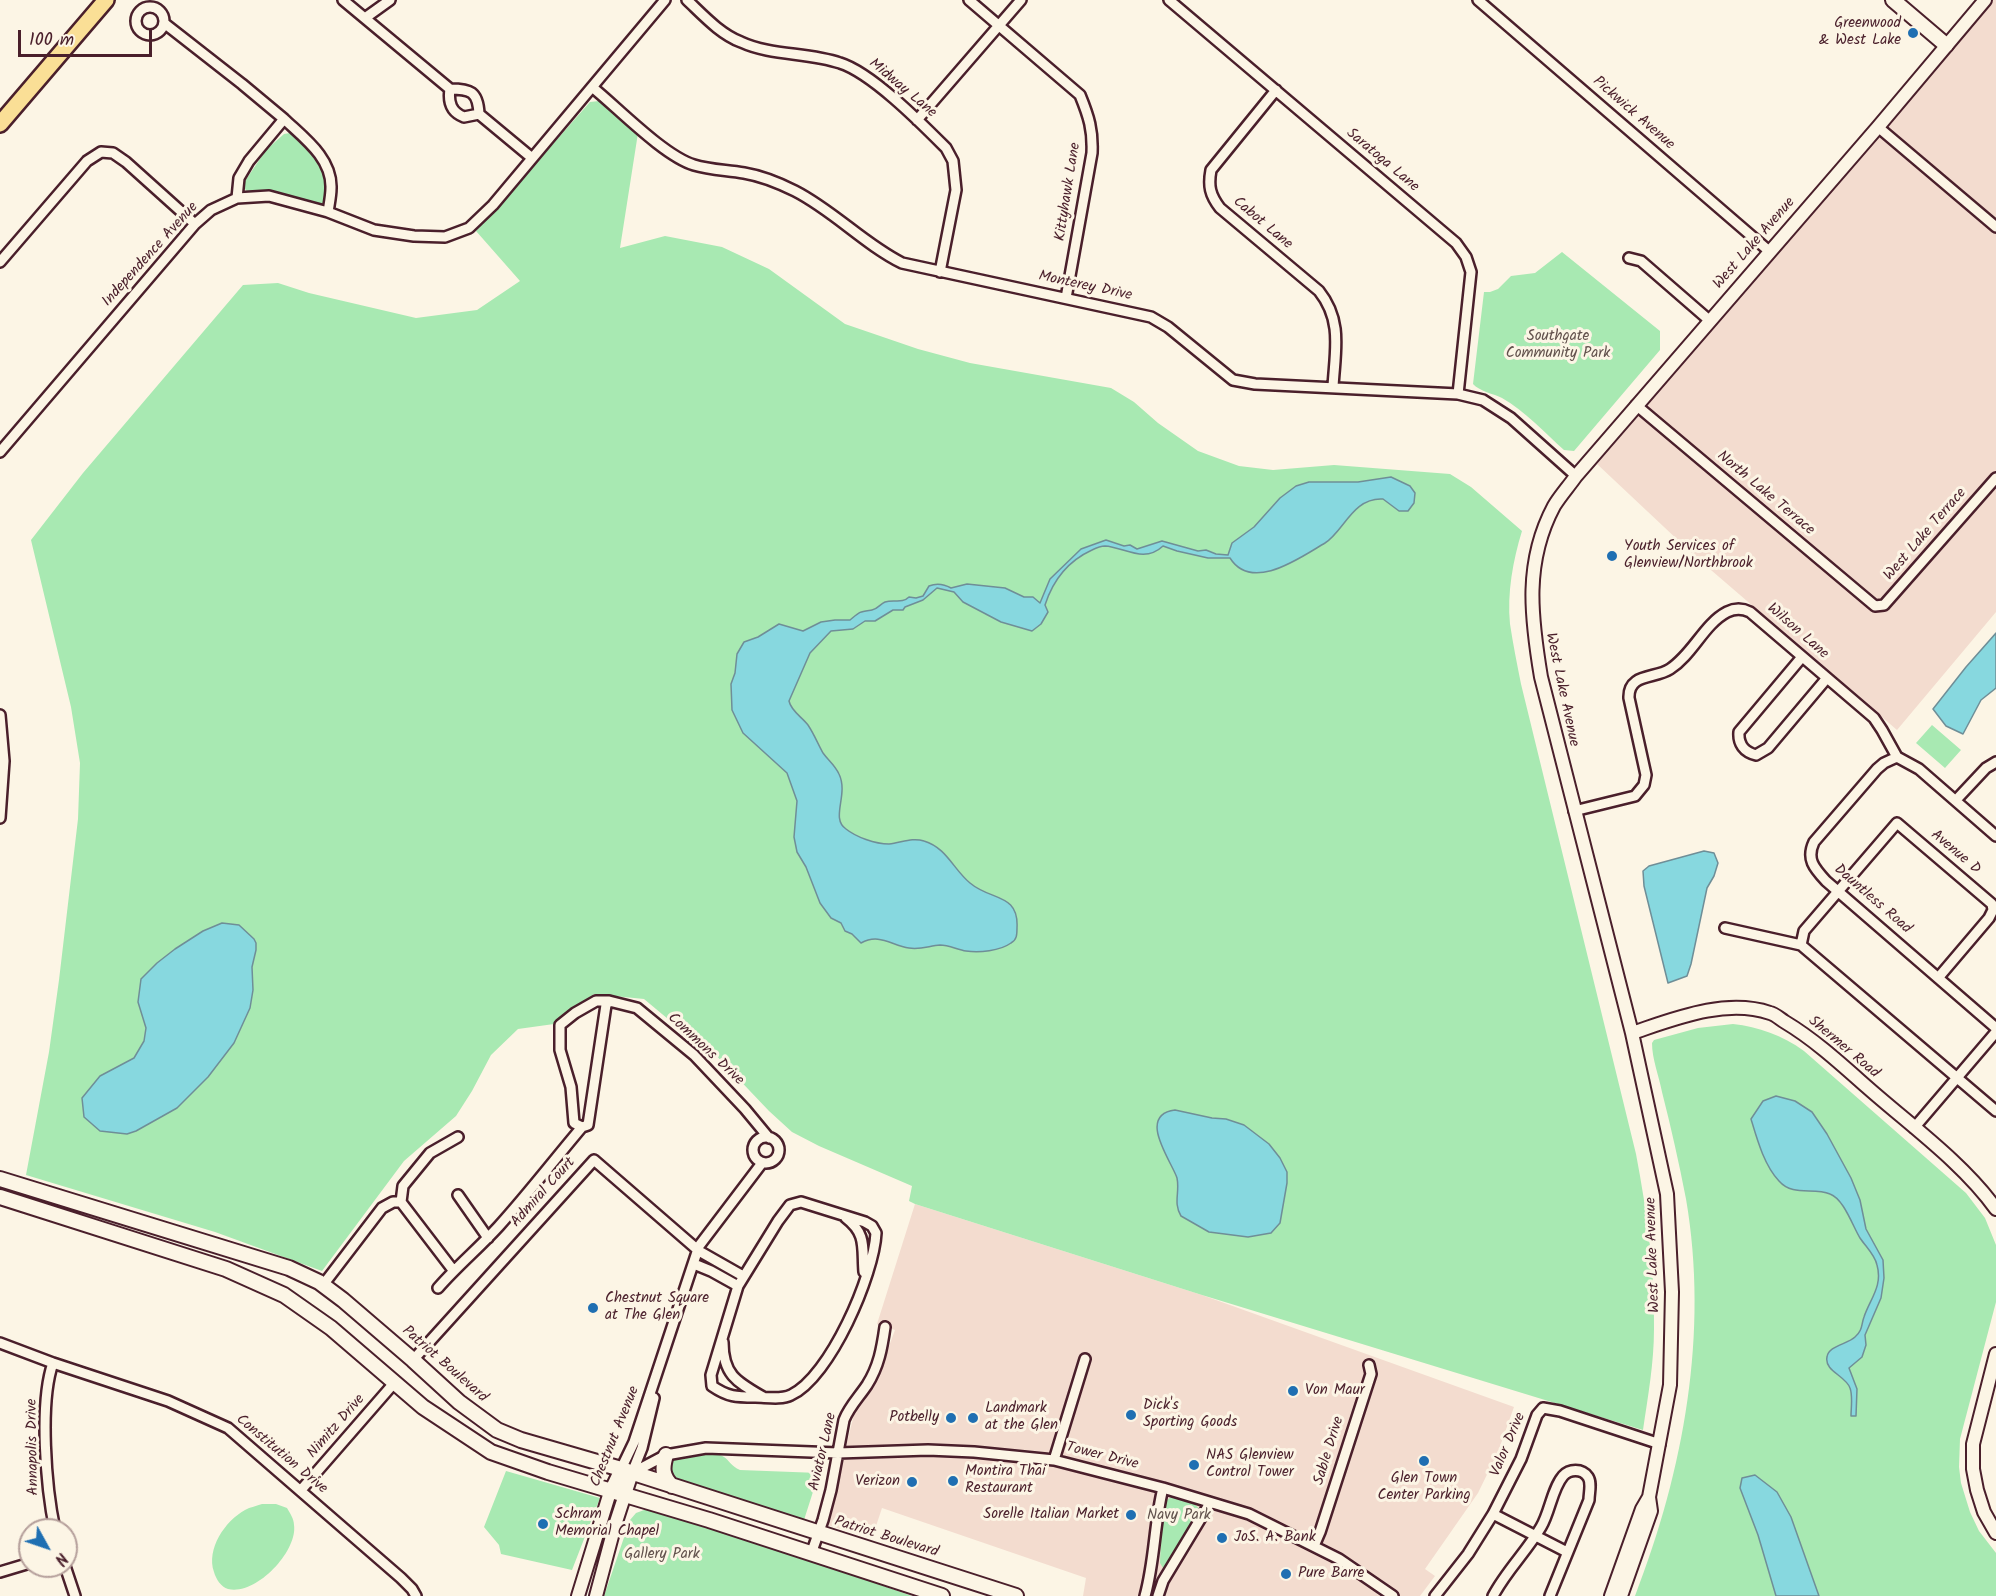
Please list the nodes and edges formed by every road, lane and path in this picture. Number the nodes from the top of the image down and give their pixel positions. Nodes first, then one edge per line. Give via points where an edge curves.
1 (93, 0) edge
2 (106, 0) edge
3 (343, 0) edge
4 (390, 0) edge
5 (666, 0) edge
6 (687, 0) edge
7 (969, 0) edge
8 (1021, 0) edge
9 (1169, 0) edge
10 (1479, 0) edge
11 (1893, 0) edge
12 (1985, 0) edge
13 (365, 18) junction
14 (164, 23) dead end
15 (999, 25) junction
16 (1946, 45) junction
17 (592, 87) junction
18 (450, 89) junction
19 (1276, 90) junction
20 (0, 108) edge
21 (479, 114) junction
22 (284, 119) junction
23 (917, 120) junction
24 (0, 124) edge
25 (1878, 127) junction
26 (532, 158) junction
27 (237, 198) junction
28 (328, 212) junction
29 (195, 224) junction
30 (1996, 227) edge
31 (1769, 251) junction
32 (1629, 258) dead end
33 (0, 262) edge
34 (940, 272) junction
35 (1065, 298) junction
36 (1709, 320) junction
37 (1333, 387) junction
38 (1458, 394) junction
39 (1636, 405) junction
40 (0, 452) edge
41 (1576, 476) junction
42 (1996, 477) edge
43 (1875, 606) joint
44 (1802, 657) junction
45 (1827, 678) junction
46 (0, 716) edge
47 (1897, 757) junction
48 (1996, 762) edge
49 (1956, 800) junction
50 (1574, 811) junction
51 (0, 818) edge
52 (1996, 836) edge
53 (1838, 891) junction
54 (1725, 928) dead end
55 (1802, 945) junction
56 (1938, 978) junction
57 (609, 1001) junction
58 (1996, 1030) edge
59 (1632, 1033) junction
60 (1957, 1077) junction
61 (1996, 1111) edge
62 (582, 1127) junction
63 (1914, 1128) junction
64 (458, 1137) dead end
65 (769, 1138) junction
66 (762, 1162) junction
67 (0, 1179) edge
68 (458, 1195) dead end
69 (0, 1197) edge
70 (401, 1202) junction
71 (1996, 1209) edge
72 (842, 1215) junction
73 (488, 1238) junction
74 (699, 1251) junction
75 (694, 1264) junction
76 (453, 1270) junction
77 (743, 1276) junction
78 (865, 1278) junction
79 (323, 1285) junction
80 (738, 1286) junction
81 (438, 1288) dead end
82 (885, 1326) dead end
83 (723, 1337) junction
84 (0, 1343) edge
85 (1996, 1354) edge
86 (413, 1359) junction
87 (1085, 1359) dead end
88 (53, 1363) junction
89 (1369, 1365) dead end
90 (395, 1382) junction
91 (763, 1397) junction
92 (1660, 1444) junction
93 (838, 1453) junction
94 (666, 1455) junction
95 (1054, 1460) junction
96 (627, 1471) junction
97 (672, 1486) junction
98 (1163, 1488) junction
99 (301, 1490) junction
100 (610, 1492) junction
101 (624, 1496) junction
102 (1649, 1497) junction
103 (1210, 1503) junction
104 (1493, 1514) junction
105 (53, 1518) edge
106 (1996, 1533) edge
107 (818, 1534) junction
108 (1536, 1536) junction
109 (1314, 1546) junction
110 (1567, 1552) junction
111 (811, 1554) junction
112 (18, 1567) edge
113 (1152, 1570) junction
114 (0, 1572) edge
115 (1168, 1572) junction
116 (69, 1578) edge
117 (416, 1595) edge
118 (75, 1596) edge
119 (578, 1596) edge
120 (596, 1596) edge
121 (942, 1596) edge
122 (1016, 1596) edge
123 (1145, 1596) edge
124 (1158, 1596) edge
125 (1393, 1596) edge
126 (1435, 1596) edge
127 (1493, 1596) edge
128 (1550, 1596) edge
129 (1611, 1596) edge
130 (1622, 1596) edge

1 - 20 main road
2 - 24 main road
3 - 13 street
4 - 13 street
5 - 17 street, Independence Avenue
6 - 23 street, Midway Lane via 725,34 742,43 839,62 857,71
7 - 15 street, Kittyhawk Lane
8 - 15 street
9 - 19 street, Saratoga Lane
10 - 31 street, Pickwick Avenue
11 - 16 main road
12 - 16 street, West Lake Avenue
13 - 18 street
14 - 22 street
15 - 23 street
15 - 35 street, Kittyhawk Lane via 1080,95 1089,115 1092,153
16 - 25 street, West Lake Avenue
17 - 26 street, Independence Avenue
17 - 34 street, Monterey Drive via 676,157 692,165 774,181 828,211 890,257 911,267
18 - 21 street via 474,94
18 - 21 street via 453,111 464,117
19 - 37 street, Cabot Lane via 1211,170 1208,185 1220,208 1328,302 1336,334
19 - 38 street, Saratoga Lane via 1456,243 1466,256 1471,272
21 - 26 street
22 - 27 street via 238,178
22 - 28 street via 313,145 327,166 332,187
23 - 34 street, Midway Lane via 946,148 956,176
25 - 30 street
25 - 31 street, West Lake Avenue
26 - 28 street, Independence Avenue via 470,228 445,237 374,230
27 - 28 street, Independence Avenue via 269,196
27 - 29 street, Independence Avenue via 211,210
29 - 33 street via 126,162 113,153 101,152 87,161
29 - 40 street, Independence Avenue
31 - 36 street, West Lake Avenue
32 - 36 street via 1641,261
34 - 35 street, Monterey Drive
35 - 37 street, Monterey Drive via 1151,317 1233,380
36 - 39 street, West Lake Avenue
37 - 38 street, Monterey Drive
38 - 41 street, Monterey Drive via 1483,400 1511,418
39 - 41 street, West Lake Avenue
39 - 43 street, North Lake Terrace
41 - 50 street, West Lake Avenue via 1554,506 1532,576 1533,628 1541,677
42 - 43 street, West Lake Terrace via 1884,605
44 - 45 street, Wilson Lane
44 - 45 street via 1739,732 1740,743 1747,752 1756,754 1768,748
44 - 50 street, Wilson Lane via 1750,612 1736,609 1722,615 1676,665 1663,673 1641,677 1629,691 1646,774 1641,790 1635,796
45 - 47 street, Wilson Lane via 1874,718
46 - 51 street via 4,761
47 - 49 street via 1919,769
47 - 53 street, Dauntless Road via 1877,769 1812,845 1813,867
48 - 49 street
49 - 52 street
50 - 59 street, West Lake Avenue
53 - 55 street via 1804,931
53 - 56 street, Dauntless Road
53 - 56 street, Avenue D via 1897,823 1992,903 1989,918
54 - 55 street
55 - 60 street
56 - 58 street, Dauntless Road
57 - 62 street via 588,1125
57 - 62 street via 596,1001 560,1025 560,1050 571,1087 574,1123
57 - 65 street, Commons Drive via 637,1008 694,1055
58 - 60 street
59 - 63 street, Shermer Road via 1704,1011 1738,1008 1771,1013 1809,1038
59 - 92 street, West Lake Avenue via 1667,1194 1672,1292 1670,1377
60 - 61 street
60 - 63 street
62 - 73 street
63 - 71 street, Shermer Road via 1984,1192
64 - 70 street via 430,1153 403,1186
65 - 66 street via 757,1141 753,1149
65 - 66 street, Chestnut Avenue via 776,1142 778,1154 770,1162
66 - 74 street, Chestnut Avenue
67 - 79 main road, Patriot Boulevard via 289,1268
68 - 73 street
69 - 90 main road via 226,1269 284,1295 331,1328
70 - 76 street
70 - 79 street via 382,1208
72 - 77 street via 801,1202 790,1205
72 - 78 street via 852,1222 864,1241
72 - 78 street via 872,1226 876,1233
73 - 76 street
74 - 75 street, Chestnut Avenue
74 - 77 street, Admiral Court
74 - 86 street, Admiral Court via 594,1160
75 - 80 street
75 - 96 street, Chestnut Avenue
76 - 81 street
77 - 80 street
78 - 91 street via 840,1339 804,1387 789,1396
79 - 86 main road, Patriot Boulevard
80 - 83 street
82 - 93 street, Aviator Lane via 875,1370 848,1410
83 - 91 street via 728,1371 739,1384
83 - 91 street via 711,1375 712,1386 735,1397
84 - 88 street, Constitution Drive
85 - 106 street via 1973,1444 1973,1469 1984,1512
86 - 96 main road, Patriot Boulevard via 459,1402 497,1430
87 - 95 street
88 - 99 street, Constitution Drive via 168,1401 228,1428
88 - 105 street, Annapolis Drive via 47,1394 46,1450
89 - 109 street, Sable Drive via 1371,1374
90 - 99 street, Nimitz Drive
90 - 100 main road via 423,1407 491,1452
92 - 102 street, West Lake Avenue
92 - 104 street, Valor Drive via 1543,1408
93 - 94 street, Tower Drive via 706,1448
93 - 95 street, Tower Drive via 928,1450
93 - 107 street, Aviator Lane
94 - 96 street, Tower Drive
94 - 97 main road via 663,1471
95 - 98 street, Tower Drive
96 - 97 main road, Patriot Boulevard
96 - 100 street, Chestnut Avenue
96 - 101 street, Chestnut Avenue
97 - 107 main road, Patriot Boulevard
98 - 103 street, Tower Drive
98 - 113 street
99 - 117 street, Constitution Drive
100 - 101 main road
100 - 119 street, Chestnut Avenue
101 - 111 main road
101 - 120 street, Chestnut Avenue
102 - 129 street, West Lake Avenue via 1641,1509
102 - 130 street, West Lake Avenue via 1651,1511
103 - 109 street, Tower Drive via 1249,1514
103 - 115 street
104 - 108 street
104 - 126 street, Valor Drive
107 - 111 street, Aviator Lane
107 - 122 main road, Patriot Boulevard
108 - 110 street
108 - 110 street via 1564,1475 1573,1470 1582,1472 1588,1477 1589,1500
108 - 127 street
109 - 125 street, Tower Drive
110 - 128 street
111 - 121 main road
112 - 114 street
113 - 115 street
113 - 123 street
115 - 124 street
116 - 118 street

